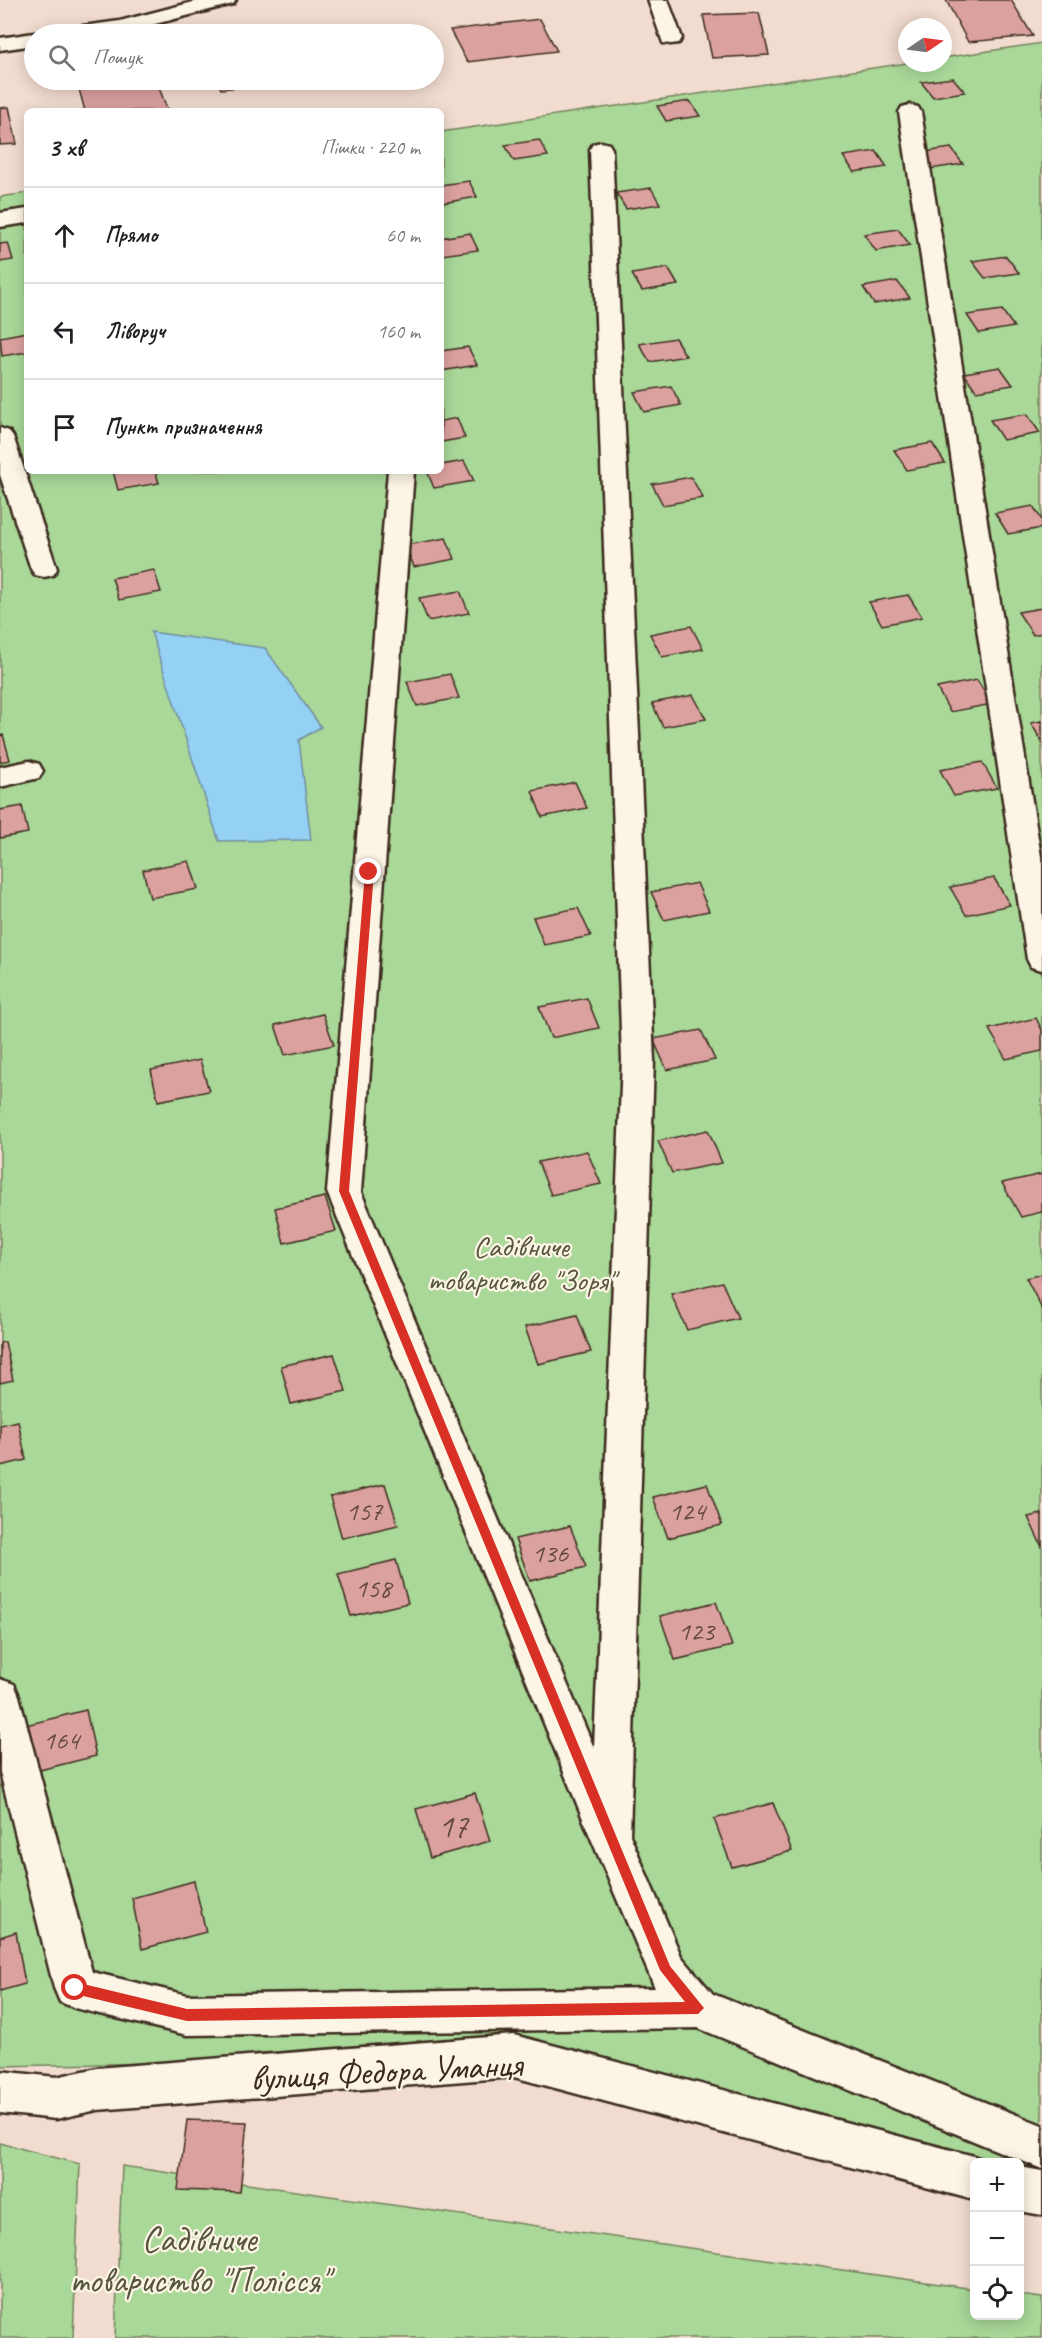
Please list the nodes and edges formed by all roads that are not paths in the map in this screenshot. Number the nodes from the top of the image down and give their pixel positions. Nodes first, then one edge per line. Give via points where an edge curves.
1 (226, 0) edge
2 (658, 0) edge
3 (132, 24) edge
4 (671, 38) dead end
5 (24, 41) edge
6 (0, 45) edge
7 (910, 112) dead end
8 (601, 149) dead end
9 (24, 216) edge
10 (0, 220) edge
11 (0, 436) edge
12 (401, 474) edge
13 (44, 569) dead end
14 (29, 771) dead end
15 (0, 777) edge
16 (1042, 959) edge
17 (0, 1696) edge
18 (610, 1836) junction
19 (698, 2008) junction
20 (0, 2092) edge
21 (1042, 2146) edge
22 (970, 2177) edge
23 (1024, 2190) edge
24 (1042, 2193) edge

1 - 3 street
2 - 4 street
5 - 6 street
7 - 16 street
8 - 18 street via 638,1060
9 - 10 street
11 - 13 street
12 - 18 street via 344,1191
14 - 15 street
17 - 19 street via 75,1988 187,2015
18 - 19 street via 666,1970
19 - 21 street
20 - 22 street, вулиця Федора Уманця via 56,2098 96,2089 514,2056
23 - 24 street

